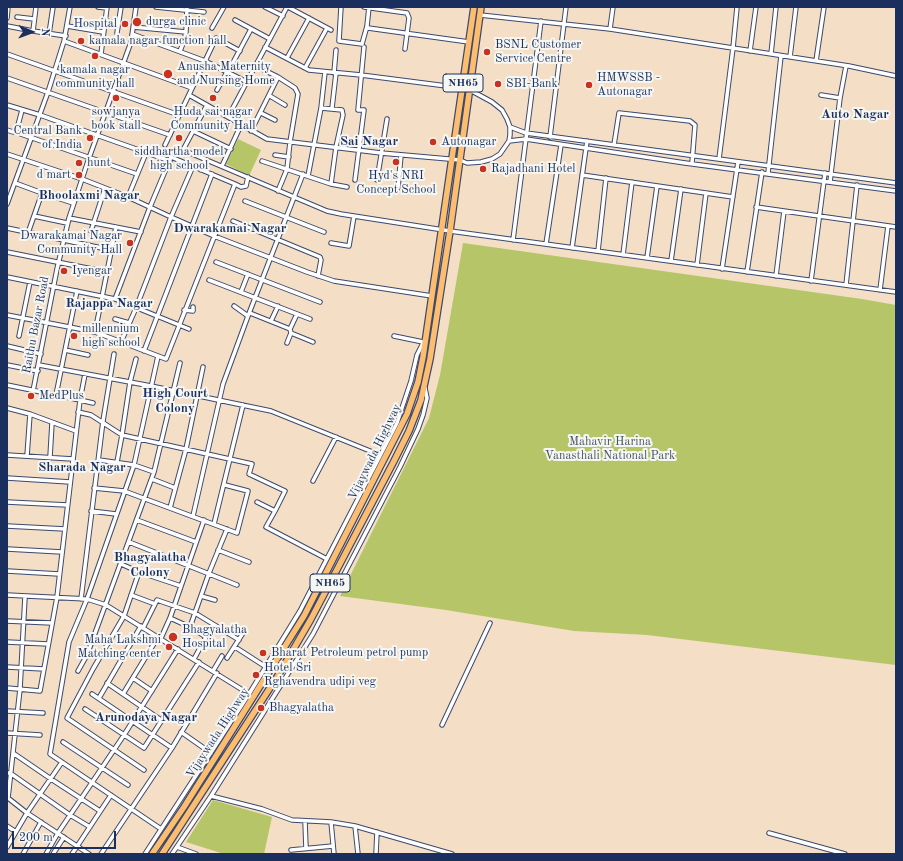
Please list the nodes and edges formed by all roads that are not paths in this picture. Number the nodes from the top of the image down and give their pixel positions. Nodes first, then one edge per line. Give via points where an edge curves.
1 (8, 7) edge
2 (36, 7) edge
3 (53, 7) edge
4 (70, 7) edge
5 (98, 7) edge
6 (121, 7) edge
7 (136, 7) edge
8 (156, 7) edge
9 (224, 7) edge
10 (265, 7) edge
11 (288, 7) edge
12 (341, 7) edge
13 (367, 7) edge
14 (474, 7) edge
15 (481, 7) edge
16 (566, 7) edge
17 (613, 7) edge
18 (737, 7) edge
19 (756, 7) edge
20 (776, 7) edge
21 (796, 7) edge
22 (824, 7) edge
23 (107, 8) edge
24 (187, 8) edge
25 (204, 12) dead end
26 (480, 15) junction
27 (283, 16) junction
28 (17, 17) dead end
29 (7, 18) edge
30 (309, 18) junction
31 (34, 19) junction
32 (235, 20) dead end
33 (105, 21) junction
34 (541, 21) junction
35 (118, 23) junction
36 (564, 23) junction
37 (7, 26) edge
38 (67, 26) junction
39 (133, 26) junction
40 (366, 26) junction
41 (212, 28) dead end
42 (251, 29) junction
43 (610, 29) junction
44 (33, 31) junction
45 (103, 32) junction
46 (186, 32) junction
47 (117, 33) dead end
48 (407, 33) junction
49 (48, 34) junction
50 (132, 34) junction
51 (66, 36) junction
52 (270, 39) junction
53 (64, 41) junction
54 (469, 42) junction
55 (265, 47) junction
56 (364, 47) dead end
57 (733, 48) junction
58 (405, 49) dead end
59 (336, 50) dead end
60 (180, 51) junction
61 (240, 51) junction
62 (750, 51) junction
63 (7, 54) edge
64 (101, 54) junction
65 (771, 54) junction
66 (782, 56) junction
67 (790, 57) junction
68 (287, 58) junction
69 (205, 61) junction
70 (816, 61) junction
71 (124, 62) junction
72 (256, 66) junction
73 (846, 66) junction
74 (305, 68) junction
75 (54, 70) junction
76 (228, 72) junction
77 (325, 72) junction
78 (335, 73) junction
79 (361, 75) junction
80 (896, 76) edge
81 (278, 77) junction
82 (7, 78) edge
83 (247, 82) junction
84 (192, 88) junction
85 (462, 88) junction
86 (217, 90) dead end
87 (470, 90) junction
88 (114, 91) junction
89 (48, 92) junction
90 (189, 95) junction
91 (821, 95) dead end
92 (270, 96) junction
93 (840, 98) junction
94 (7, 105) edge
95 (207, 105) junction
96 (285, 105) dead end
97 (321, 108) junction
98 (332, 108) junction
99 (22, 110) junction
100 (106, 112) junction
101 (261, 112) junction
102 (40, 115) junction
103 (179, 115) junction
104 (228, 117) junction
105 (387, 119) dead end
106 (275, 120) dead end
107 (242, 125) junction
108 (510, 127) junction
109 (7, 130) edge
110 (251, 130) junction
111 (193, 131) junction
112 (16, 132) junction
113 (526, 133) junction
114 (97, 135) junction
115 (170, 135) junction
116 (550, 136) junction
117 (31, 137) junction
118 (526, 139) junction
119 (509, 141) junction
120 (587, 141) junction
121 (290, 142) junction
122 (549, 142) junction
123 (165, 145) dead end
124 (314, 145) junction
125 (561, 145) junction
126 (614, 145) junction
127 (336, 148) junction
128 (586, 148) junction
129 (230, 149) junction
130 (358, 150) junction
131 (146, 152) junction
132 (382, 153) junction
133 (7, 154) edge
134 (274, 155) dead end
135 (401, 155) junction
136 (289, 156) junction
137 (692, 156) junction
138 (89, 158) junction
139 (205, 159) junction
140 (719, 159) junction
141 (23, 160) junction
142 (452, 160) junction
143 (460, 160) junction
144 (170, 161) junction
145 (262, 161) dead end
146 (738, 162) junction
147 (692, 163) junction
148 (193, 166) junction
149 (222, 166) junction
150 (769, 166) junction
151 (287, 169) junction
152 (736, 169) junction
153 (201, 170) junction
154 (762, 172) junction
155 (768, 173) junction
156 (825, 173) junction
157 (137, 174) junction
158 (212, 174) junction
159 (303, 174) junction
160 (831, 174) junction
161 (582, 175) junction
162 (308, 176) junction
163 (248, 177) junction
164 (606, 178) junction
165 (82, 179) junction
166 (355, 180) dead end
167 (377, 180) dead end
168 (824, 181) junction
169 (632, 182) junction
170 (830, 182) junction
171 (14, 183) junction
172 (896, 183) edge
173 (235, 184) junction
174 (331, 184) junction
175 (857, 185) junction
176 (657, 186) junction
177 (348, 187) dead end
178 (105, 188) junction
179 (398, 188) dead end
180 (681, 189) junction
181 (278, 191) junction
182 (896, 191) edge
183 (42, 193) junction
184 (706, 193) junction
185 (128, 197) junction
186 (294, 197) junction
187 (733, 197) junction
188 (245, 201) dead end
189 (7, 204) edge
190 (73, 204) junction
191 (150, 207) junction
192 (756, 207) junction
193 (784, 211) junction
194 (34, 216) junction
195 (354, 216) junction
196 (820, 216) junction
197 (171, 217) junction
198 (286, 217) junction
199 (69, 218) junction
200 (233, 221) dead end
201 (853, 221) junction
202 (68, 223) junction
203 (93, 223) junction
204 (888, 226) junction
205 (116, 227) junction
206 (193, 227) junction
207 (896, 227) edge
208 (7, 228) edge
209 (442, 230) junction
210 (91, 231) dead end
211 (450, 231) junction
212 (141, 232) junction
213 (324, 232) dead end
214 (28, 233) junction
215 (214, 236) junction
216 (63, 240) junction
217 (277, 240) junction
218 (513, 240) junction
219 (331, 243) dead end
220 (546, 244) junction
221 (572, 248) junction
222 (111, 250) junction
223 (598, 251) junction
224 (7, 252) edge
225 (623, 255) junction
226 (271, 258) junction
227 (647, 258) junction
228 (671, 261) junction
229 (59, 262) junction
230 (216, 262) dead end
231 (697, 265) junction
232 (722, 269) junction
233 (107, 272) junction
234 (747, 272) junction
235 (248, 274) junction
236 (318, 276) junction
237 (776, 276) junction
238 (7, 277) edge
239 (209, 280) dead end
240 (262, 280) junction
241 (811, 281) junction
242 (30, 282) junction
243 (54, 286) junction
244 (846, 286) junction
245 (880, 290) junction
246 (77, 292) junction
247 (241, 292) junction
248 (896, 292) edge
249 (432, 296) junction
250 (102, 297) junction
251 (256, 297) junction
252 (115, 299) junction
253 (320, 302) dead end
254 (234, 306) dead end
255 (278, 306) junction
256 (193, 307) dead end
257 (136, 308) junction
258 (184, 310) junction
259 (249, 314) junction
260 (297, 314) junction
261 (7, 315) edge
262 (157, 317) junction
263 (23, 318) junction
264 (115, 319) dead end
265 (310, 319) dead end
266 (271, 321) junction
267 (47, 323) junction
268 (129, 323) junction
269 (178, 325) junction
270 (70, 327) junction
271 (189, 329) dead end
272 (291, 331) junction
273 (94, 332) junction
274 (414, 333) dead end
275 (19, 336) dead end
276 (394, 336) dead end
277 (413, 339) junction
278 (424, 341) junction
279 (121, 342) junction
280 (313, 342) dead end
281 (287, 343) dead end
282 (7, 346) edge
283 (65, 350) junction
284 (144, 351) junction
285 (41, 354) junction
286 (114, 354) dead end
287 (88, 355) dead end
288 (158, 356) junction
289 (136, 359) dead end
290 (180, 363) dead end
291 (7, 365) edge
292 (39, 365) junction
293 (203, 367) dead end
294 (62, 369) junction
295 (38, 371) junction
296 (85, 374) junction
297 (110, 378) junction
298 (130, 382) junction
299 (7, 385) edge
300 (151, 386) junction
301 (425, 386) junction
302 (174, 390) junction
303 (33, 392) junction
304 (56, 395) junction
305 (197, 395) junction
306 (80, 400) junction
307 (219, 400) junction
308 (93, 403) dead end
309 (243, 405) junction
310 (7, 408) edge
311 (78, 412) junction
312 (30, 414) junction
313 (103, 421) junction
314 (52, 423) junction
315 (76, 431) junction
316 (122, 435) junction
317 (336, 437) junction
318 (140, 439) junction
319 (162, 444) junction
320 (186, 449) junction
321 (208, 454) junction
322 (7, 455) edge
323 (380, 455) junction
324 (27, 456) junction
325 (50, 457) junction
326 (73, 459) junction
327 (230, 459) junction
328 (99, 460) junction
329 (117, 462) junction
330 (134, 464) junction
331 (154, 472) junction
332 (7, 478) edge
333 (152, 478) junction
334 (313, 481) dead end
335 (70, 482) junction
336 (225, 485) junction
337 (94, 488) junction
338 (175, 488) junction
339 (124, 491) junction
340 (145, 498) junction
341 (7, 502) edge
342 (257, 502) dead end
343 (67, 505) junction
344 (170, 508) junction
345 (91, 511) junction
346 (275, 511) junction
347 (116, 514) junction
348 (193, 516) junction
349 (137, 520) junction
350 (204, 520) junction
351 (214, 524) junction
352 (7, 526) edge
353 (65, 529) junction
354 (227, 529) junction
355 (129, 542) junction
356 (196, 542) junction
357 (7, 549) edge
358 (218, 550) junction
359 (62, 552) junction
360 (327, 559) junction
361 (249, 562) dead end
362 (121, 564) junction
363 (188, 565) junction
364 (7, 571) edge
365 (139, 572) junction
366 (209, 573) junction
367 (59, 574) junction
368 (237, 584) dead end
369 (181, 586) junction
370 (131, 595) junction
371 (7, 596) edge
372 (25, 596) junction
373 (201, 596) junction
374 (57, 597) junction
375 (81, 599) junction
376 (87, 599) junction
377 (215, 600) dead end
378 (155, 604) junction
379 (106, 605) junction
380 (174, 606) junction
381 (195, 613) junction
382 (124, 616) junction
383 (170, 618) junction
384 (7, 620) edge
385 (24, 622) junction
386 (52, 623) junction
387 (490, 623) dead end
388 (142, 627) junction
389 (190, 628) junction
390 (243, 634) dead end
391 (160, 638) junction
392 (239, 640) junction
393 (7, 642) edge
394 (22, 643) junction
395 (48, 644) junction
396 (235, 646) junction
397 (178, 649) junction
398 (222, 656) dead end
399 (228, 658) dead end
400 (194, 659) junction
401 (199, 662) junction
402 (7, 667) edge
403 (266, 667) junction
404 (21, 668) junction
405 (44, 669) junction
406 (78, 671) dead end
407 (213, 671) junction
408 (217, 673) junction
409 (133, 678) junction
410 (107, 684) junction
411 (7, 688) edge
412 (20, 689) junction
413 (152, 691) junction
414 (92, 694) dead end
415 (123, 694) junction
416 (249, 694) junction
417 (98, 698) junction
418 (142, 706) junction
419 (85, 709) dead end
420 (7, 711) edge
421 (17, 712) junction
422 (42, 714) dead end
423 (161, 720) junction
424 (132, 721) junction
425 (442, 725) dead end
426 (181, 732) junction
427 (7, 733) edge
428 (15, 733) junction
429 (40, 734) dead end
430 (152, 734) junction
431 (124, 735) junction
432 (63, 742) dead end
433 (172, 748) junction
434 (114, 750) junction
435 (211, 752) junction
436 (13, 753) junction
437 (62, 762) junction
438 (102, 767) junction
439 (144, 770) dead end
440 (9, 773) edge
441 (50, 779) junction
442 (92, 782) junction
443 (128, 785) dead end
444 (40, 794) junction
445 (111, 795) junction
446 (211, 796) junction
447 (81, 799) junction
448 (130, 808) junction
449 (100, 811) junction
450 (27, 813) junction
451 (70, 815) junction
452 (305, 821) junction
453 (41, 822) junction
454 (331, 822) junction
455 (7, 826) edge
456 (355, 826) junction
457 (90, 827) junction
458 (162, 829) junction
459 (16, 832) junction
460 (377, 832) junction
461 (58, 833) junction
462 (769, 833) dead end
463 (64, 837) junction
464 (78, 846) junction
465 (333, 846) junction
466 (177, 847) junction
467 (7, 848) edge
468 (306, 848) junction
469 (432, 848) junction
470 (291, 850) dead end
471 (23, 854) edge
472 (46, 854) edge
473 (53, 854) edge
474 (72, 854) edge
475 (89, 854) edge
476 (101, 854) edge
477 (145, 854) edge
478 (152, 854) edge
479 (162, 854) edge
480 (172, 854) edge
481 (196, 854) edge
482 (334, 854) edge
483 (358, 854) edge
484 (376, 854) edge
485 (430, 854) edge
486 (452, 854) edge
487 (846, 854) edge

1 - 29 street
2 - 31 street
3 - 49 street
4 - 38 street
5 - 23 street
6 - 35 street
7 - 39 street, Raithu Bazar Road
8 - 24 street
9 - 41 street
10 - 27 street
11 - 27 street
11 - 30 street
12 - 40 street via 339,41 362,44
13 - 40 street
13 - 48 street via 407,13
14 - 54 highway, Vijaywada Highway / NH65
15 - 26 highway, Vijaywada Highway / NH65
16 - 36 street
17 - 43 street
18 - 57 street
19 - 62 street
20 - 65 street
21 - 67 street
22 - 70 street
23 - 33 street
24 - 25 street
24 - 46 street
26 - 34 street
26 - 87 highway, Vijaywada Highway / NH65
27 - 52 street
28 - 31 street
30 - 68 street
30 - 74 street via 329,29
31 - 44 street
32 - 42 street
33 - 35 street
33 - 45 street
34 - 36 street
34 - 113 street
35 - 47 street
36 - 43 street
36 - 116 street
37 - 44 street
38 - 45 street
38 - 51 street
39 - 46 street
39 - 50 street, Raithu Bazar Road
40 - 48 street
42 - 52 street
42 - 61 street
43 - 57 street
44 - 49 street
45 - 64 street
46 - 60 street
48 - 54 street
48 - 58 street
49 - 51 street
50 - 60 street
50 - 71 street, Raithu Bazar Road
51 - 53 street
52 - 55 street
53 - 64 street
53 - 75 street
54 - 85 highway, Vijaywada Highway / NH65
55 - 68 street
55 - 72 street
56 - 79 street
57 - 62 street
57 - 140 street
59 - 78 street
60 - 69 street
61 - 69 street via 216,38
61 - 76 street
62 - 65 street
63 - 75 street
64 - 71 street
65 - 66 street
66 - 67 street
66 - 150 street
67 - 70 street
68 - 74 street
69 - 76 street
69 - 84 street
70 - 73 street
71 - 84 street
71 - 88 street, Raithu Bazar Road
72 - 81 street
72 - 83 street
73 - 80 street
73 - 93 street
74 - 77 street
75 - 88 street
75 - 89 street
76 - 83 street
76 - 86 street
77 - 78 street
77 - 97 street
78 - 79 street
78 - 98 street
79 - 85 street
79 - 130 street via 358,110 364,110
81 - 92 street
81 - 121 street via 295,88 298,94
82 - 89 street
83 - 104 street
84 - 90 street
85 - 87 street
85 - 142 highway, Vijaywada Highway / NH65
87 - 108 street via 502,110
87 - 143 highway, Vijaywada Highway / NH65
88 - 100 street, Raithu Bazar Road
88 - 103 street
89 - 100 street
89 - 102 street
90 - 95 street
90 - 103 street
91 - 93 street
92 - 96 street
92 - 101 street
93 - 160 street
94 - 99 street
95 - 104 street
95 - 111 street
97 - 98 street
97 - 124 street
98 - 127 street via 342,110 343,115
99 - 102 street
99 - 112 street
100 - 114 street, Raithu Bazar Road
100 - 115 street
101 - 106 street
101 - 110 street
102 - 114 street
102 - 117 street
103 - 115 street
104 - 107 street
105 - 132 street
107 - 110 street
107 - 129 street
108 - 113 street
108 - 119 street
109 - 112 street
110 - 121 street via 267,139
111 - 129 street
111 - 139 street via 183,150
112 - 117 street
113 - 116 street
113 - 118 street
114 - 131 street
114 - 138 street, Raithu Bazar Road
115 - 123 street
116 - 120 street
116 - 122 street
117 - 138 street
117 - 141 street
118 - 119 street
118 - 122 street
118 - 218 street
119 - 143 street via 500,154 492,159 467,163
120 - 126 street
120 - 128 street
121 - 124 street
121 - 136 street
122 - 125 street
124 - 127 street
124 - 162 street
125 - 128 street
125 - 220 street
126 - 137 street
126 - 137 street via 619,113 690,121 695,125
127 - 130 street
127 - 174 street
128 - 147 street
128 - 161 street
129 - 149 street
130 - 132 street
130 - 166 street
131 - 144 street
131 - 157 street
132 - 135 street
132 - 167 street
133 - 141 street
134 - 136 street
135 - 142 street
135 - 179 street
136 - 151 street
137 - 140 street
137 - 147 street
138 - 157 street
138 - 165 street, Raithu Bazar Road
139 - 149 street
139 - 153 street
140 - 146 street
141 - 165 street
141 - 171 street
142 - 143 street
142 - 209 highway, Vijaywada Highway / NH65
143 - 211 highway, Vijaywada Highway / NH65
144 - 148 street via 171,157
144 - 191 street
145 - 151 street
146 - 150 street
146 - 152 street
147 - 152 street
148 - 153 street
148 - 197 street
149 - 163 street
150 - 155 street
150 - 156 street
151 - 159 street
151 - 181 street
152 - 154 street
152 - 187 street
153 - 158 street
154 - 155 street
154 - 192 street
155 - 168 street
156 - 160 street
156 - 168 street
157 - 185 street
158 - 173 street
158 - 206 street
159 - 162 street
159 - 186 street
160 - 170 street
160 - 172 street
161 - 164 street
161 - 221 street
162 - 174 street
163 - 173 street via 246,186
163 - 181 street
164 - 169 street
164 - 223 street
165 - 178 street
165 - 190 street, Raithu Bazar Road
168 - 170 street
168 - 196 street
169 - 176 street
169 - 225 street
170 - 175 street
171 - 183 street
171 - 189 street
173 - 215 street
174 - 177 street
175 - 182 street
175 - 201 street
176 - 180 street
176 - 227 street
178 - 185 street
178 - 203 street
180 - 184 street
180 - 228 street
181 - 186 street
183 - 190 street
183 - 194 street
184 - 187 street
184 - 231 street
185 - 191 street
186 - 195 street via 327,211
186 - 198 street
187 - 232 street
188 - 198 street
190 - 199 street, Raithu Bazar Road
191 - 197 street
191 - 212 street
192 - 193 street
192 - 234 street
193 - 196 street
193 - 237 street
194 - 202 street
194 - 214 street
195 - 209 street
195 - 219 street via 349,246
196 - 201 street
196 - 241 street
197 - 206 street
197 - 257 street
198 - 213 street
198 - 217 street
199 - 202 street, Raithu Bazar Road
199 - 203 street
200 - 217 street
201 - 204 street
201 - 244 street
202 - 216 street, Raithu Bazar Road
203 - 205 street
203 - 210 street
204 - 207 street
204 - 245 street
205 - 212 street
205 - 222 street
206 - 215 street
206 - 262 street
208 - 214 street
209 - 211 street
209 - 249 highway, Vijaywada Highway / NH65
211 - 218 street
211 - 301 highway, Vijaywada Highway / NH65
212 - 252 street
214 - 216 street
215 - 226 street
215 - 258 street
216 - 222 street
216 - 229 street, Raithu Bazar Road
217 - 226 street
217 - 236 street via 320,257
218 - 220 street
220 - 221 street
221 - 223 street
222 - 233 street
223 - 225 street
224 - 229 street
225 - 227 street
226 - 236 street
226 - 240 street
227 - 228 street
228 - 231 street
229 - 233 street
229 - 243 street, Raithu Bazar Road
230 - 235 street
231 - 232 street
232 - 234 street
233 - 250 street
234 - 237 street
235 - 240 street
235 - 247 street
236 - 249 street
237 - 241 street
238 - 242 street
239 - 247 street
240 - 251 street
240 - 253 street
241 - 244 street
242 - 243 street
242 - 263 street
243 - 246 street
243 - 267 street, Raithu Bazar Road
244 - 245 street
245 - 248 street
246 - 250 street
246 - 270 street
247 - 251 street
249 - 278 highway, Vijaywada Highway / NH65
250 - 252 street
250 - 273 street
251 - 255 street
251 - 259 street
252 - 257 street
254 - 259 street
255 - 260 street
255 - 266 street
256 - 258 street via 192,312
257 - 262 street
257 - 268 street
258 - 269 street
259 - 266 street
259 - 307 street
260 - 265 street
260 - 272 street
261 - 263 street
262 - 269 street
262 - 284 street
263 - 267 street
263 - 275 street
264 - 268 street
266 - 272 street
267 - 270 street
267 - 285 street, Raithu Bazar Road
268 - 279 street
269 - 271 street
269 - 288 street via 166,359
270 - 273 street
270 - 283 street
272 - 280 street
272 - 281 street
273 - 279 street
274 - 277 street
276 - 277 street
277 - 278 street
278 - 323 street via 417,355 397,423
278 - 478 highway, Vijaywada Highway / NH65 via 420,371 407,414 304,616
279 - 284 street
282 - 285 street
283 - 287 street
283 - 294 street
284 - 288 street
285 - 292 street, Raithu Bazar Road
286 - 297 street
288 - 300 street
289 - 298 street
290 - 302 street
291 - 295 street
292 - 294 street
292 - 295 street, Raithu Bazar Road
293 - 305 street
294 - 296 street
294 - 304 street
295 - 303 street, Raithu Bazar Road
296 - 297 street
296 - 306 street
297 - 298 street
297 - 313 street
298 - 300 street
298 - 316 street
299 - 303 street, Raithu Bazar Road
300 - 302 street
300 - 318 street
301 - 446 street via 427,398 418,429 313,634
301 - 479 highway, Vijaywada Highway / NH65 via 400,449 311,619 279,674
302 - 305 street
302 - 319 street
303 - 304 street
304 - 306 street
305 - 307 street
305 - 320 street
306 - 308 street
306 - 311 street
307 - 309 street
307 - 321 street
309 - 317 street via 271,411
309 - 327 street
310 - 312 street
311 - 313 street
311 - 315 street
312 - 314 street
312 - 324 street
313 - 316 street
313 - 328 street
314 - 315 street
314 - 325 street
315 - 326 street
316 - 318 street
316 - 329 street
317 - 323 street
317 - 334 street
318 - 319 street
318 - 330 street
319 - 320 street
319 - 331 street
320 - 321 street
320 - 338 street
321 - 327 street
321 - 348 street
322 - 324 street
323 - 360 street
324 - 325 street
325 - 326 street
326 - 335 street
327 - 336 street
327 - 346 street via 252,464 249,474 285,491
328 - 329 street
328 - 337 street
329 - 330 street
330 - 331 street
330 - 339 street
331 - 333 street
332 - 335 street
333 - 338 street
333 - 340 street
335 - 343 street
336 - 351 street
336 - 354 street via 248,490 237,533
337 - 339 street
337 - 345 street
338 - 344 street
339 - 340 street
339 - 347 street
340 - 344 street
340 - 349 street
341 - 343 street
342 - 346 street
343 - 353 street
344 - 348 street
345 - 347 street
345 - 375 street
346 - 360 street via 266,527
347 - 376 street
348 - 350 street
349 - 355 street
349 - 356 street
350 - 351 street
350 - 356 street
351 - 354 street
352 - 353 street
353 - 359 street
354 - 358 street
355 - 362 street
355 - 363 street
356 - 363 street
357 - 359 street
358 - 361 street
358 - 366 street
359 - 367 street
360 - 403 street
362 - 365 street
362 - 379 street
363 - 366 street
363 - 369 street
364 - 367 street
365 - 369 street
365 - 370 street
366 - 368 street
366 - 373 street
367 - 374 street
369 - 380 street
370 - 378 street
370 - 382 street
371 - 372 street
372 - 374 street
372 - 385 street
373 - 377 street
373 - 381 street
374 - 375 street
374 - 386 street
375 - 376 street
376 - 379 street
376 - 437 street via 69,642 50,754
378 - 380 street via 157,600
378 - 388 street
379 - 382 street
379 - 406 street via 87,655
380 - 381 street
380 - 383 street
381 - 389 street
381 - 392 street
382 - 388 street
382 - 434 street via 67,718
383 - 389 street
383 - 391 street
384 - 385 street
385 - 386 street
385 - 394 street
386 - 395 street
387 - 425 street
388 - 391 street
388 - 410 street
389 - 400 street via 206,637
390 - 392 street
391 - 397 street
391 - 409 street
392 - 396 street
393 - 394 street
394 - 395 street
394 - 404 street
395 - 405 street
396 - 399 street
396 - 403 street
397 - 400 street
397 - 413 street
398 - 407 street
400 - 401 street
401 - 407 street
401 - 423 street
402 - 404 street
403 - 416 street
404 - 405 street
404 - 412 street
405 - 412 street via 40,691
407 - 408 street
408 - 416 street
408 - 426 street
409 - 413 street
409 - 415 street
410 - 415 street
410 - 417 street
411 - 412 street
412 - 421 street
413 - 418 street
414 - 417 street
415 - 418 street
416 - 435 street
417 - 424 street
418 - 423 street
418 - 424 street
419 - 431 street
420 - 421 street
421 - 422 street
421 - 428 street
423 - 430 street
424 - 430 street
424 - 431 street
426 - 433 street
426 - 435 street
427 - 428 street
428 - 429 street
428 - 436 street
430 - 431 street via 144,748
430 - 433 street
431 - 434 street
432 - 438 street
433 - 448 street
434 - 438 street
434 - 439 street
435 - 458 street
436 - 440 street
436 - 441 street
437 - 441 street
437 - 442 street
438 - 442 street
438 - 443 street
440 - 444 street
440 - 450 street via 8,798
441 - 444 street
441 - 447 street
442 - 445 street
442 - 447 street
444 - 450 street
444 - 451 street
445 - 448 street
445 - 449 street
446 - 452 street via 262,809 292,820
446 - 466 street
447 - 449 street
447 - 451 street
448 - 458 street
448 - 476 street
449 - 457 street
450 - 453 street
450 - 459 street
451 - 457 street
451 - 461 street
452 - 454 street
452 - 468 street
453 - 461 street
453 - 471 street
454 - 456 street
454 - 465 street
455 - 459 street
456 - 460 street
456 - 483 street
457 - 464 street
458 - 477 street
459 - 467 street
460 - 469 street
460 - 484 street
461 - 463 street
461 - 472 street
462 - 487 street
463 - 464 street
463 - 473 street
464 - 474 street
464 - 475 street
465 - 468 street
465 - 482 street
466 - 480 street
466 - 481 street
468 - 470 street
469 - 485 street
469 - 486 street

